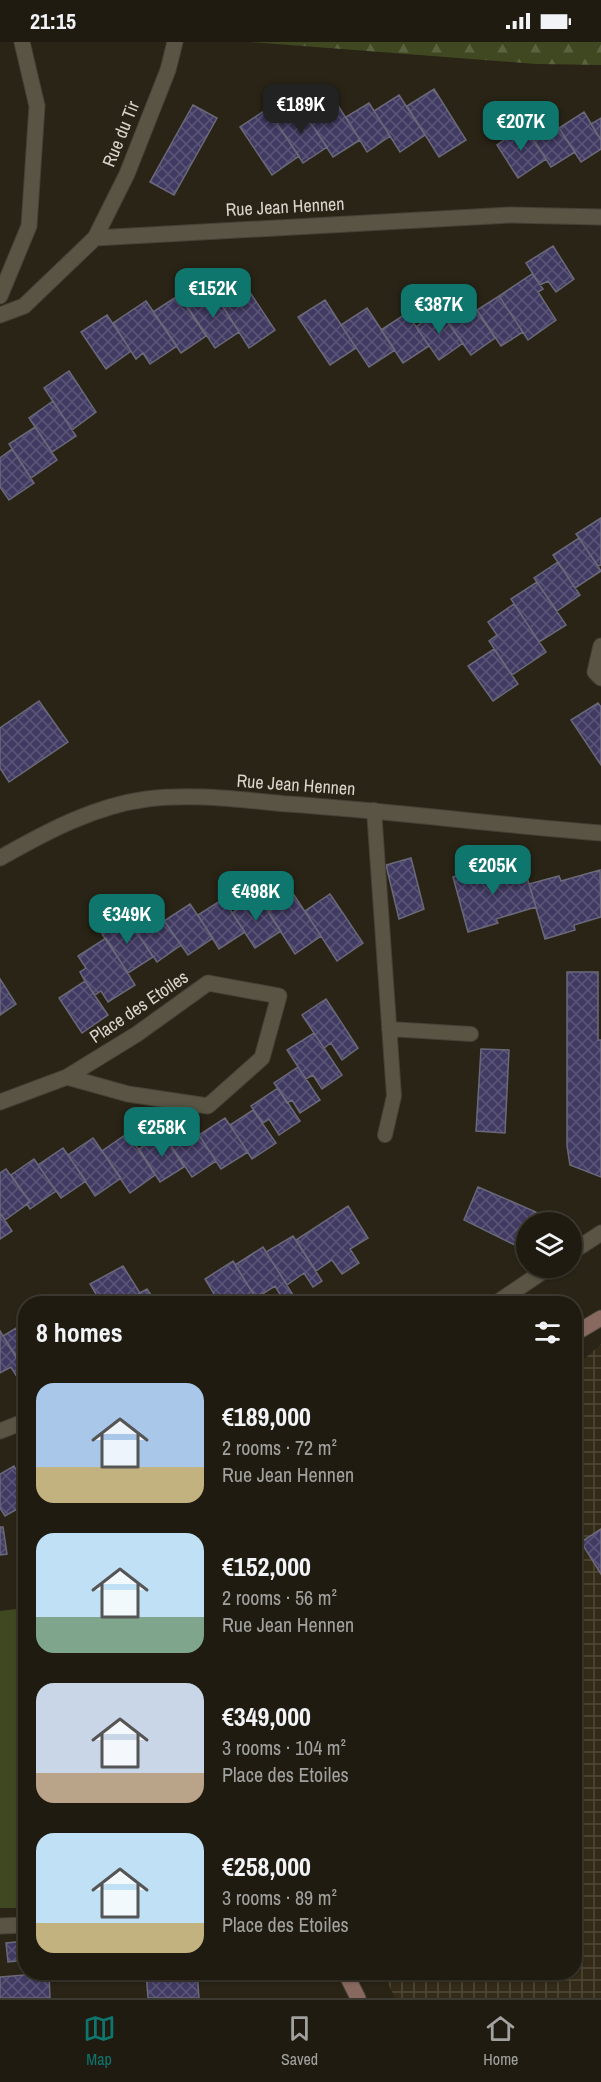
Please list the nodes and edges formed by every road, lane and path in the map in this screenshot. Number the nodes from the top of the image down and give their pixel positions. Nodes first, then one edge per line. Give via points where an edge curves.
1 (22, 42) edge
2 (176, 42) edge
3 (601, 217) edge
4 (96, 238) junction
5 (0, 296) edge
6 (0, 315) edge
7 (601, 646) edge
8 (601, 678) edge
9 (374, 810) junction
10 (601, 833) edge
11 (0, 858) edge
12 (389, 1029) junction
13 (471, 1034) dead end
14 (67, 1077) junction
15 (0, 1102) edge
16 (385, 1135) dead end
17 (601, 1233) edge
18 (582, 1245) edge
19 (533, 1278) edge
20 (507, 1296) edge
21 (601, 1318) edge
22 (582, 1329) edge
23 (18, 1426) edge
24 (0, 1431) edge
25 (18, 1925) edge
26 (0, 1926) edge
27 (349, 1980) edge
28 (358, 1998) edge

1 - 5 street via 37,106 29,226
2 - 4 street, Rue du Tir via 127,174
3 - 4 street, Rue Jean Hennen via 510,215
4 - 6 street via 24,306
7 - 8 street via 595,672
9 - 10 street, Rue Jean Hennen
9 - 11 street, Rue Jean Hennen via 206,798 147,799 90,813
9 - 12 lane
12 - 13 lane
12 - 16 lane via 394,1096
14 - 14 street, Place des Etoiles via 128,1094 208,1107 262,1058 279,996 208,983 137,1034
14 - 15 street, Place des Etoiles
17 - 18 street
19 - 20 street
21 - 22 main road
23 - 24 street
25 - 26 street
27 - 28 main road

